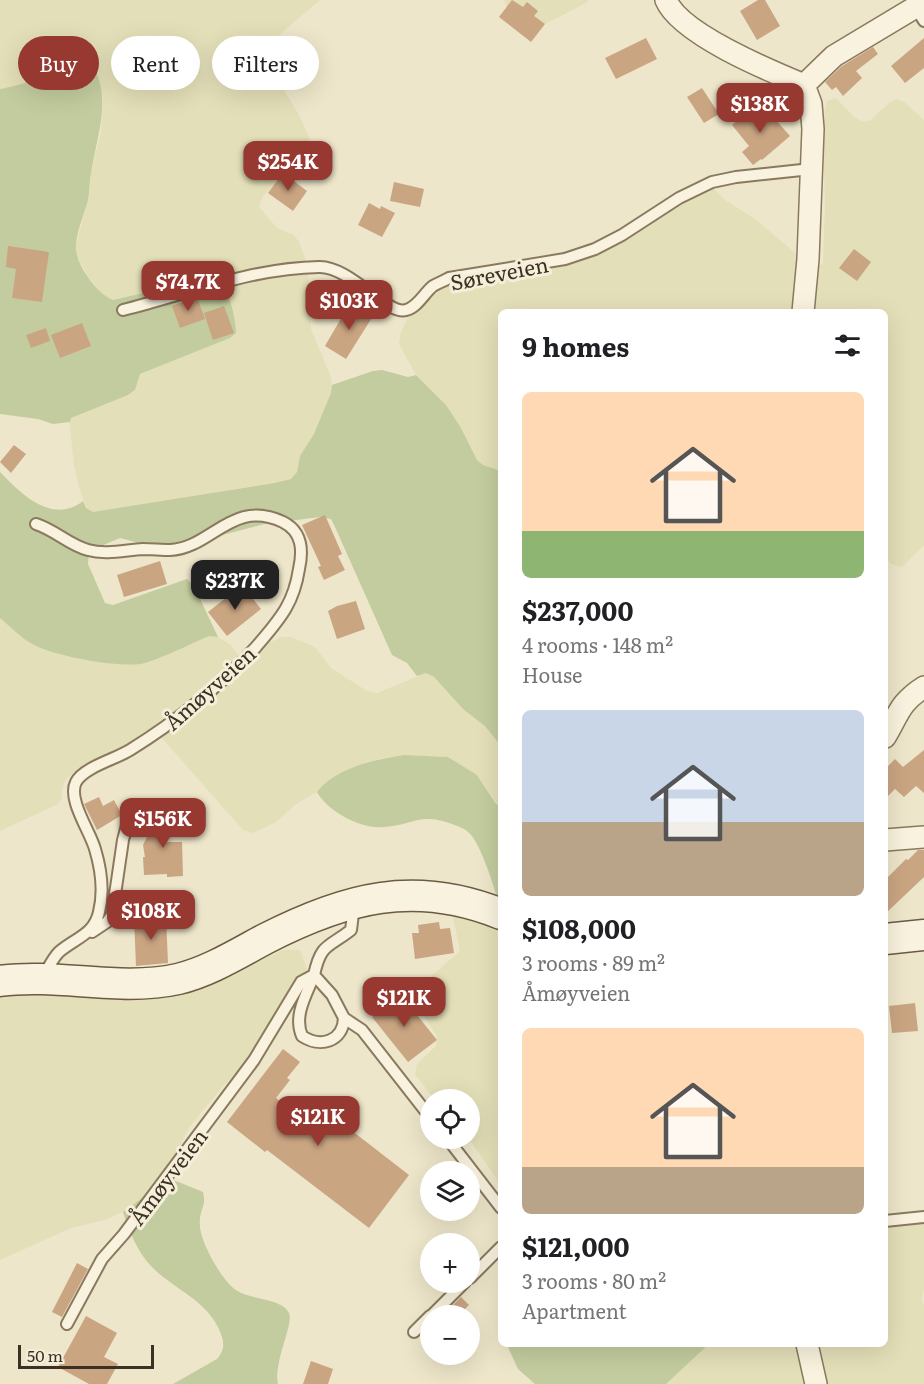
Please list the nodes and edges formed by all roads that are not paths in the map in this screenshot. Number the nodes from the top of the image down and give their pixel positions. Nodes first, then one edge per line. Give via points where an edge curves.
1 (666, 0) edge
2 (921, 10) edge
3 (804, 85) junction
4 (811, 169) junction
5 (802, 309) edge
6 (123, 310) dead end
7 (36, 524) dead end
8 (924, 687) edge
9 (888, 731) edge
10 (130, 814) dead end
11 (924, 837) edge
12 (888, 840) edge
13 (354, 903) junction
14 (498, 913) edge
15 (88, 933) junction
16 (924, 935) edge
17 (888, 939) edge
18 (314, 975) junction
19 (43, 978) junction
20 (0, 981) edge
21 (344, 1018) junction
22 (420, 1104) edge
23 (455, 1149) edge
24 (498, 1204) edge
25 (924, 1217) edge
26 (888, 1221) edge
27 (498, 1250) edge
28 (480, 1268) edge
29 (454, 1293) edge
30 (442, 1305) edge
31 (67, 1324) dead end
32 (420, 1326) edge
33 (414, 1332) dead end
34 (808, 1347) edge
35 (816, 1384) edge

1 - 3 street via 690,28
2 - 3 street via 834,56
3 - 4 street via 811,104
4 - 5 street
4 - 6 lane, Søreveien via 712,182 596,249 565,259 450,278 433,286 405,311 385,304 344,273 320,266 232,280
7 - 15 lane, Åmøyveien via 89,551 171,550 238,518 258,516 290,525 302,547 297,581 286,608 243,660 168,726 76,781 74,799 95,848 101,878 99,912
8 - 9 street via 897,712
10 - 15 lane via 112,915 108,922
11 - 12 street
13 - 14 main road via 419,895 468,902
13 - 18 lane, Åmøyveien via 351,930 324,948
13 - 19 main road via 288,928 179,978 137,984
15 - 19 lane via 60,951
16 - 17 main road
18 - 21 lane via 332,995
18 - 21 lane, Åmøyveien via 300,1014 298,1028 302,1036 317,1042 333,1039 343,1028
18 - 31 lane, Åmøyveien via 301,982 254,1060 102,1259
19 - 20 main road
21 - 22 lane via 362,1030
23 - 24 lane
25 - 26 lane
27 - 28 lane
29 - 30 lane
32 - 33 lane
34 - 35 street

